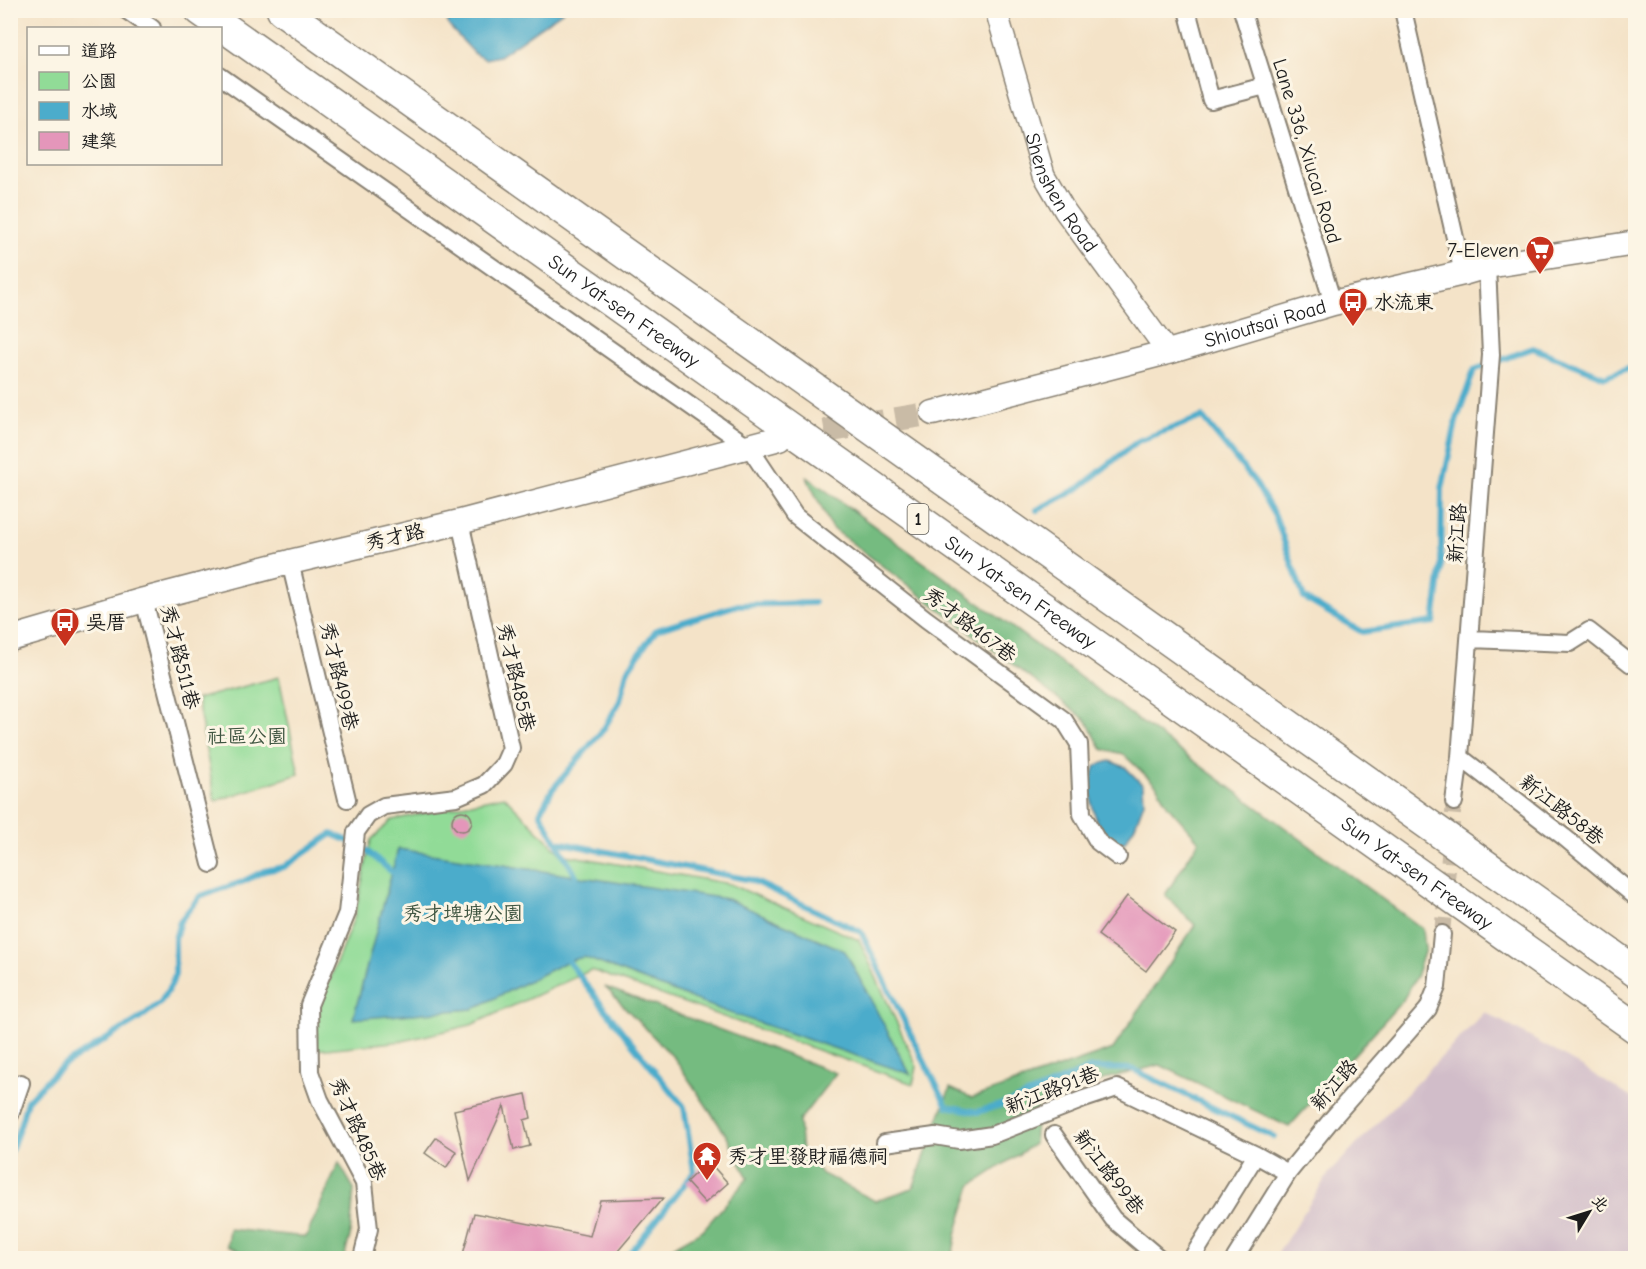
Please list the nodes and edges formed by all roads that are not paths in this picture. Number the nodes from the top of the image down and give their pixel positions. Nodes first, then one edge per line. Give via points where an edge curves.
1 (126, 10) edge
2 (200, 10) edge
3 (282, 10) edge
4 (996, 10) edge
5 (1187, 10) edge
6 (1242, 10) edge
7 (1403, 10) edge
8 (151, 27) edge
9 (222, 77) edge
10 (1265, 87) junction
11 (1635, 243) edge
12 (1487, 266) junction
13 (1463, 273) junction
14 (1333, 303) junction
15 (1168, 352) junction
16 (933, 413) tunnel mouth
17 (780, 438) tunnel mouth
18 (750, 447) junction
19 (460, 522) junction
20 (290, 562) junction
21 (144, 600) junction
22 (10, 639) edge
23 (1470, 639) junction
24 (1635, 658) edge
25 (1460, 757) junction
26 (346, 799) dead end
27 (1454, 802) tunnel mouth
28 (1118, 857) dead end
29 (211, 864) dead end
30 (1635, 897) edge
31 (1442, 934) tunnel mouth
32 (1635, 972) edge
33 (1635, 1028) edge
34 (21, 1083) dead end
35 (10, 1115) edge
36 (1054, 1135) dead end
37 (885, 1143) dead end
38 (1256, 1155) junction
39 (1288, 1173) junction
40 (362, 1258) edge
41 (1159, 1258) edge
42 (1192, 1258) edge
43 (1235, 1258) edge

1 - 8 street
2 - 33 highway, Sun Yat-sen Freeway / 1
3 - 32 highway, 1
4 - 15 street, Shenshen Road via 1044,175 1065,211
5 - 10 street via 1211,100
6 - 10 street, Lane 336, Xiucai Road
7 - 13 street
9 - 18 street
10 - 14 street, Lane 336, Xiucai Road
11 - 12 main road, Shioutsai Road
12 - 13 main road, Shioutsai Road
12 - 23 street, 新江路 via 1491,355
13 - 14 main road, Shioutsai Road
14 - 15 main road, Shioutsai Road
15 - 16 main road, Shioutsai Road
17 - 18 main road, 秀才路
18 - 19 main road, 秀才路
18 - 28 street, 秀才路467巷 via 795,516 1064,720 1079,744 1082,814 1098,842
19 - 20 main road, 秀才路
19 - 40 street, 秀才路485巷 via 511,748 504,764 484,785 456,797 384,806 368,815 356,832 347,914 309,1005 310,1072 320,1100 364,1183 369,1229
20 - 21 main road, 秀才路
20 - 26 street, 秀才路499巷
21 - 22 main road, 秀才路
21 - 29 street, 秀才路511巷
23 - 24 street via 1570,643 1589,631 1631,664
23 - 25 street, 新江路
25 - 27 street, 新江路
25 - 30 street, 新江路58巷
31 - 39 street, 新江路 via 1437,987 1428,1009
34 - 35 street
36 - 41 street, 新江路99巷 via 1113,1219
37 - 38 street, 新江路91巷 via 935,1136 959,1140 992,1135 1117,1088
38 - 39 street, 新江路91巷
38 - 42 street
39 - 43 street, 新江路

